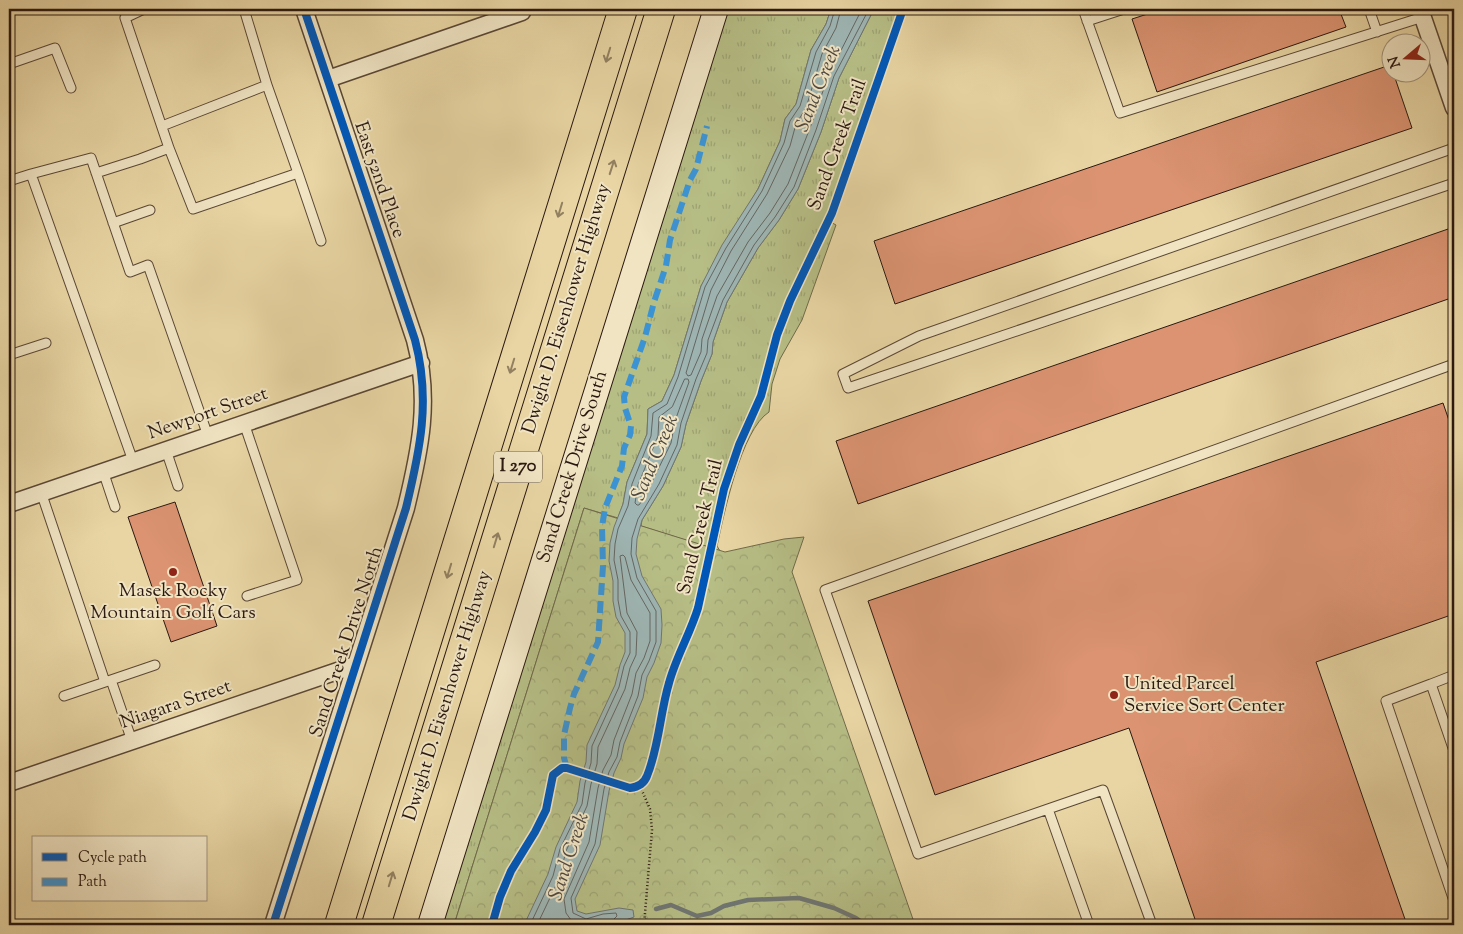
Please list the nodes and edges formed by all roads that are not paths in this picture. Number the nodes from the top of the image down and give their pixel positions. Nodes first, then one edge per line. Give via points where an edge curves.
1 (144, 9) edge
2 (244, 9) edge
3 (304, 9) edge
4 (623, 9) edge
5 (661, 9) edge
6 (716, 9) edge
7 (1083, 9) edge
8 (1124, 9) edge
9 (1369, 9) edge
10 (522, 12) dead end
11 (1421, 13) edge
12 (1087, 21) junction
13 (1377, 32) junction
14 (9, 64) edge
15 (1448, 70) edge
16 (328, 79) junction
17 (267, 85) junction
18 (71, 88) dead end
19 (1454, 108) edge
20 (162, 126) junction
21 (169, 148) junction
22 (1454, 148) edge
23 (96, 173) junction
24 (298, 173) junction
25 (31, 174) junction
26 (9, 181) edge
27 (1454, 183) edge
28 (150, 210) dead end
29 (113, 223) junction
30 (321, 241) dead end
31 (46, 343) dead end
32 (9, 355) edge
33 (421, 363) junction
34 (1454, 364) edge
35 (244, 423) junction
36 (208, 436) junction
37 (166, 450) junction
38 (133, 461) junction
39 (103, 472) junction
40 (178, 486) dead end
41 (41, 492) junction
42 (9, 504) edge
43 (115, 507) dead end
44 (247, 596) dead end
45 (155, 665) dead end
46 (355, 665) junction
47 (1454, 675) edge
48 (108, 681) junction
49 (1431, 684) junction
50 (64, 696) dead end
51 (132, 741) junction
52 (1454, 751) edge
53 (9, 783) edge
54 (1048, 809) junction
55 (1454, 901) edge
56 (273, 925) edge
57 (339, 925) edge
58 (376, 925) edge
59 (430, 925) edge
60 (1089, 925) edge
61 (1152, 925) edge

1 - 20 lane via 125,18
2 - 17 lane
3 - 16 street, East 52nd Place
4 -> 57 highway, Dwight D. Eisenhower Highway / I 270
58 -> 5 highway, Dwight D. Eisenhower Highway / I 270
6 - 59 main road, Sand Creek Drive South
7 - 12 lane
8 - 12 lane
9 - 13 lane
10 - 16 street
11 - 13 lane
11 - 15 street
12 - 13 lane via 1120,113
14 - 18 lane via 55,48
15 - 19 street
16 - 33 street, East 52nd Place
17 - 20 lane
17 - 24 lane
20 - 21 lane
21 - 23 lane
21 - 24 lane via 192,209
22 - 27 lane via 919,336 843,374 848,388
23 - 25 lane via 90,158
23 - 29 lane
24 - 30 lane
25 - 26 lane
25 - 38 lane
28 - 29 lane
29 - 36 lane via 130,272 148,265
31 - 32 lane
33 - 35 street, Newport Street
33 - 46 street, Sand Creek Drive North via 424,405 418,456 406,508
34 - 54 lane via 825,590 918,854
35 - 36 street, Newport Street
35 - 44 lane via 297,580
36 - 37 street, Newport Street
37 - 38 street, Newport Street
37 - 40 lane
38 - 39 street, Newport Street
39 - 41 street, Newport Street
39 - 43 lane
41 - 42 street, Newport Street
41 - 48 lane
45 - 48 lane
46 - 51 street, Niagara Street
46 - 56 street, Sand Creek Drive North
47 - 49 lane
48 - 50 lane
48 - 51 lane
49 - 52 lane
49 - 55 lane via 1386,701
51 - 53 street, Niagara Street
54 - 60 lane
54 - 61 lane via 1103,790

